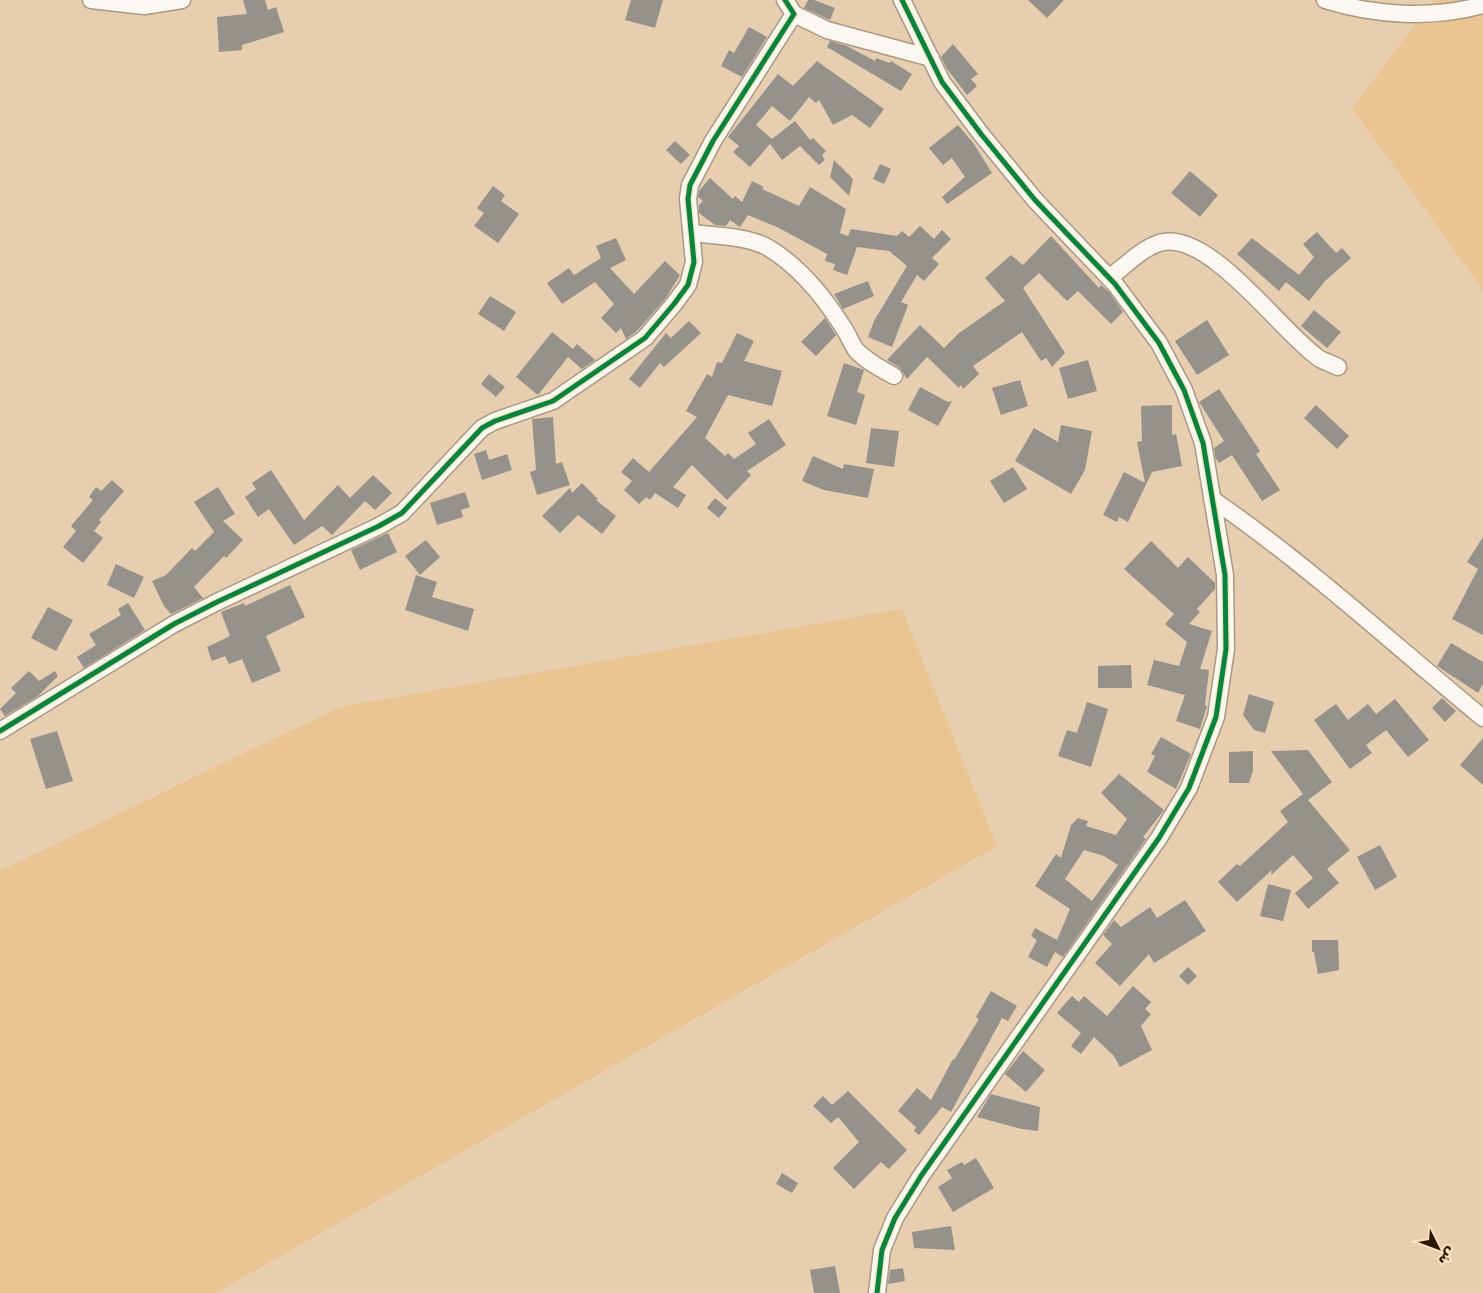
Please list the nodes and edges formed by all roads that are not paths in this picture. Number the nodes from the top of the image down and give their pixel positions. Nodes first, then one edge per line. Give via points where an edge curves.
1 (91, 0) edge
2 (182, 0) edge
3 (785, 0) edge
4 (902, 0) edge
5 (1325, 0) edge
6 (1483, 5) edge
7 (794, 14) junction
8 (931, 58) junction
9 (692, 233) junction
10 (1109, 278) junction
11 (1338, 367) dead end
12 (894, 376) dead end
13 (1212, 499) junction
14 (1483, 718) edge
15 (0, 732) edge
16 (877, 1293) edge

1 - 2 street via 144,6
3 - 7 street
4 - 8 street
5 - 6 street via 1350,8 1409,15
7 - 8 street via 827,30
7 - 9 street via 698,166 688,199
8 - 10 street via 942,82 981,134 1035,200
9 - 12 street via 750,241 786,260 800,272 838,319 864,358
9 - 15 street via 694,262 688,285 645,338 610,364 553,401 482,428 394,517 182,620
10 - 11 street via 1157,244 1171,241 1188,244 1226,270 1304,347
10 - 13 street via 1159,343 1184,390 1203,444
13 - 14 street via 1256,529
13 - 16 street via 1225,575 1226,649 1216,717 1189,788 1159,838 921,1176 896,1218 882,1250

